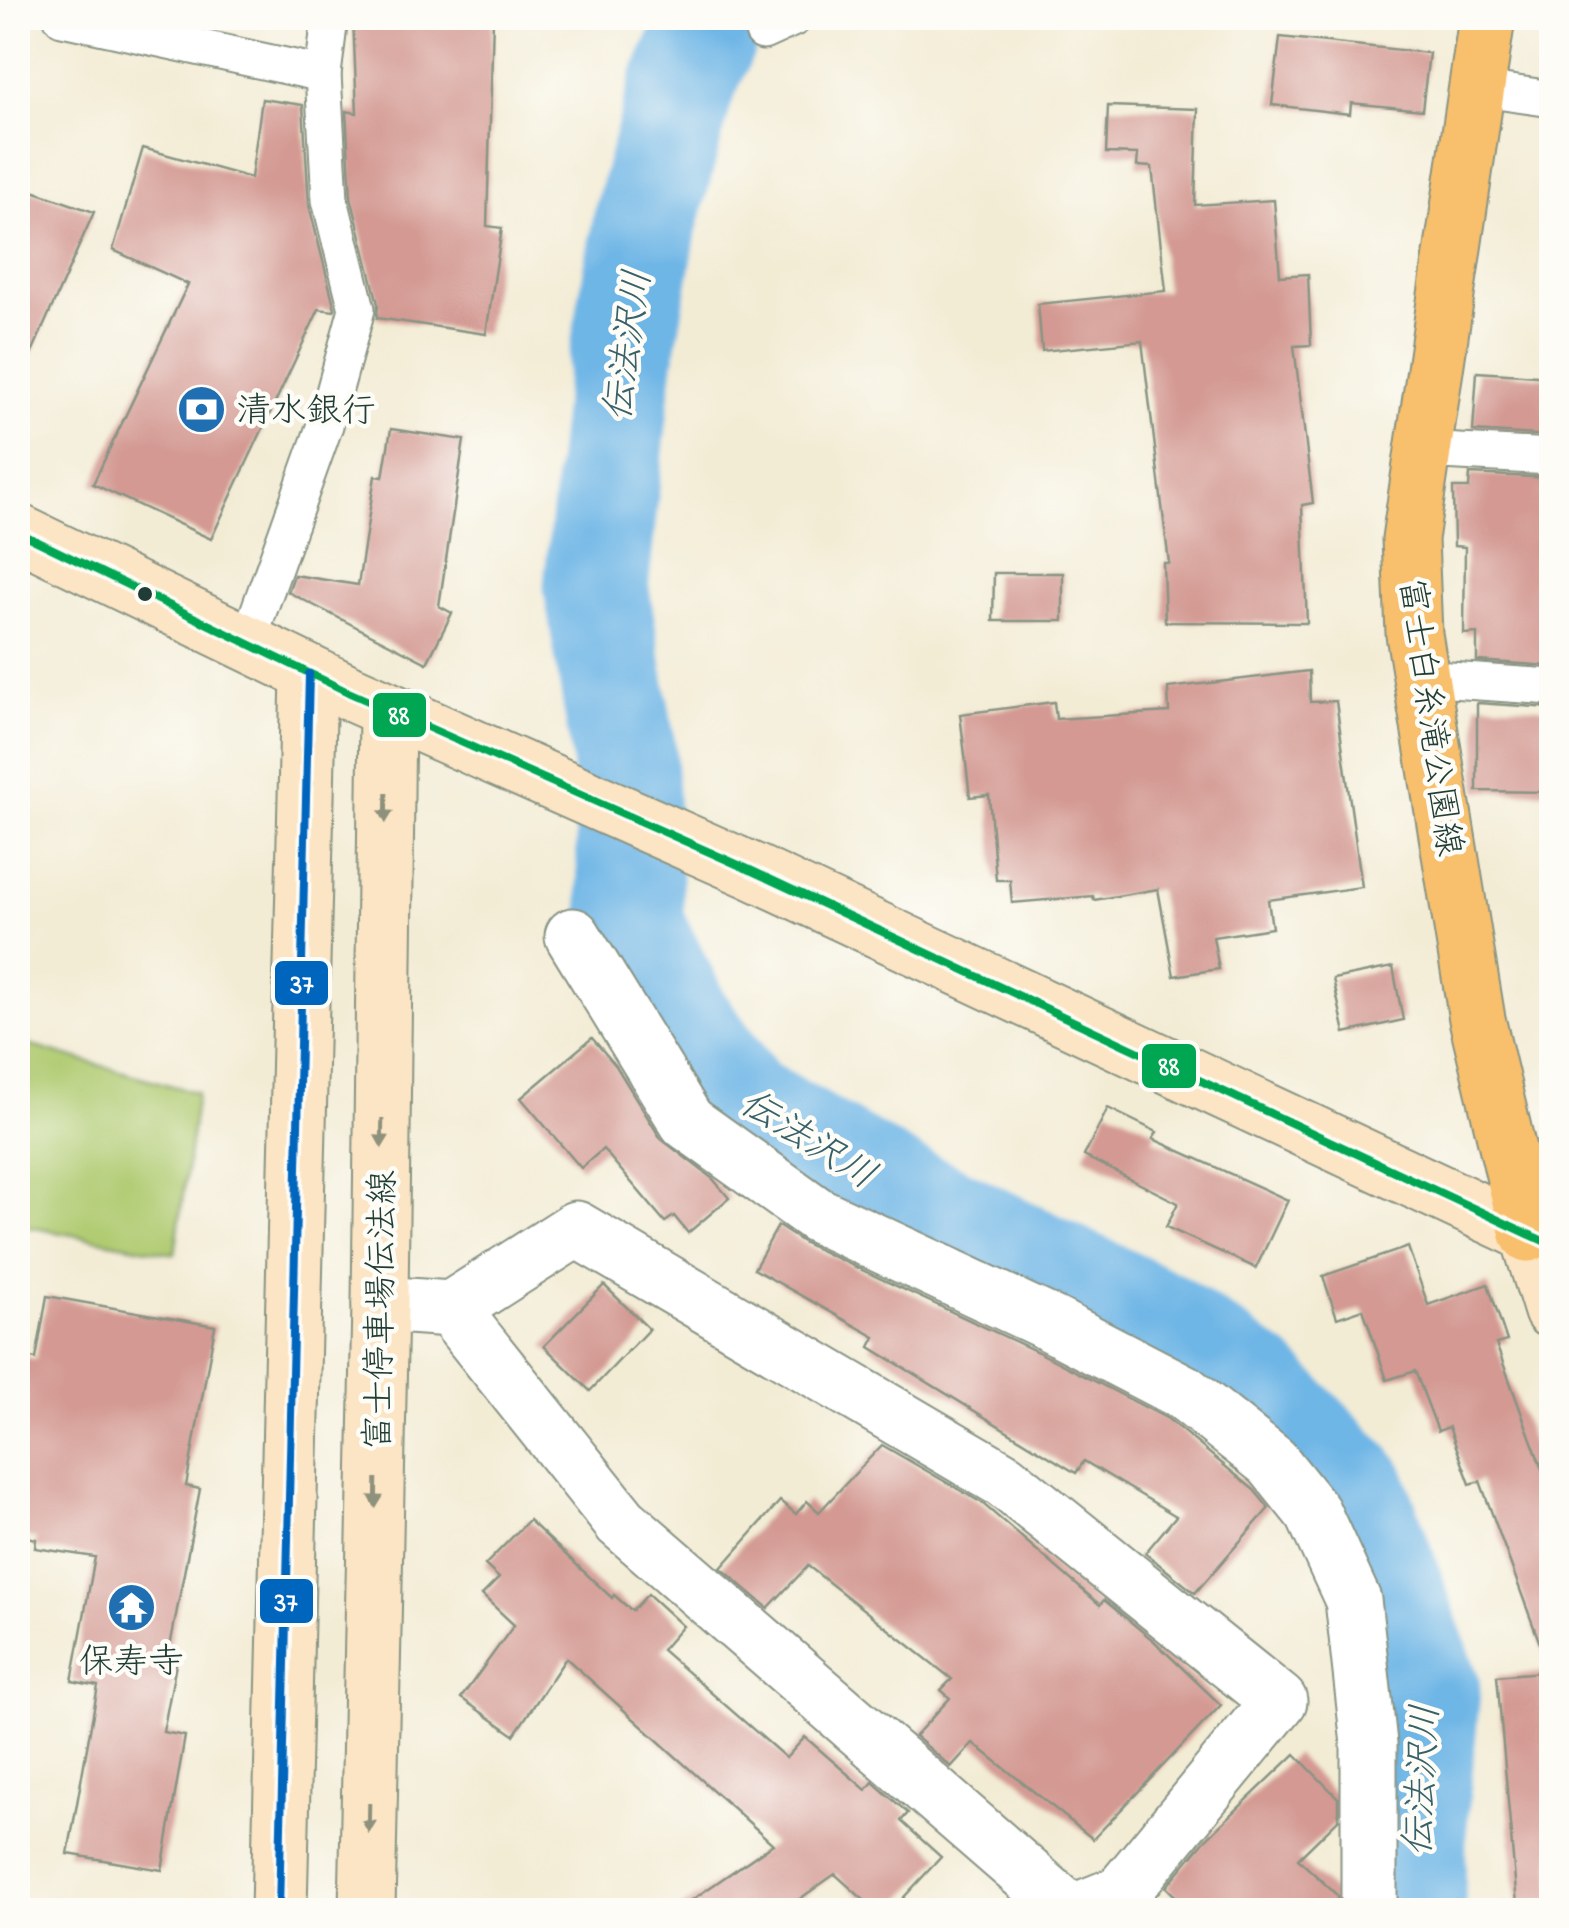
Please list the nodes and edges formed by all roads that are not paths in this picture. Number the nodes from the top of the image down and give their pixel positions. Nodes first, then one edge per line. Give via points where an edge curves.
1 (62, 18) edge
2 (330, 18) edge
3 (1487, 18) edge
4 (322, 74) junction
5 (1476, 88) junction
6 (1552, 99) edge
7 (1423, 450) junction
8 (1552, 457) edge
9 (18, 532) edge
10 (248, 641) junction
11 (309, 674) junction
12 (1421, 678) junction
13 (1552, 687) edge
14 (387, 710) junction
15 (573, 936) dead end
16 (1540, 1239) edge
17 (380, 1304) junction
18 (451, 1309) junction
19 (1552, 1311) edge
20 (279, 1910) edge
21 (367, 1910) edge
22 (1068, 1910) edge
23 (1079, 1910) edge
24 (1369, 1910) edge

1 - 4 lane
2 - 4 lane
3 - 5 main road, 富士白糸滝公園線
4 - 10 lane via 330,200 357,309 325,425
5 - 6 lane
5 - 7 main road, 富士白糸滝公園線
7 - 8 lane
7 - 12 main road, 富士白糸滝公園線 via 1410,540
9 - 10 main road
10 - 11 main road
11 - 14 main road
11 - 20 main road
12 - 13 lane
12 - 16 main road, 富士白糸滝公園線 via 1477,1019
14 - 16 main road via 750,870
14 -> 17 main road, 富士停車場伝法線
15 - 24 street via 687,1122 817,1216 1185,1392 1272,1462 1313,1512 1352,1600 1369,1744
16 - 19 main road
17 - 18 street
17 -> 21 main road, 富士停車場伝法線
18 - 22 street via 621,1522
18 - 23 street via 576,1228 1004,1480 1279,1701 1121,1892

